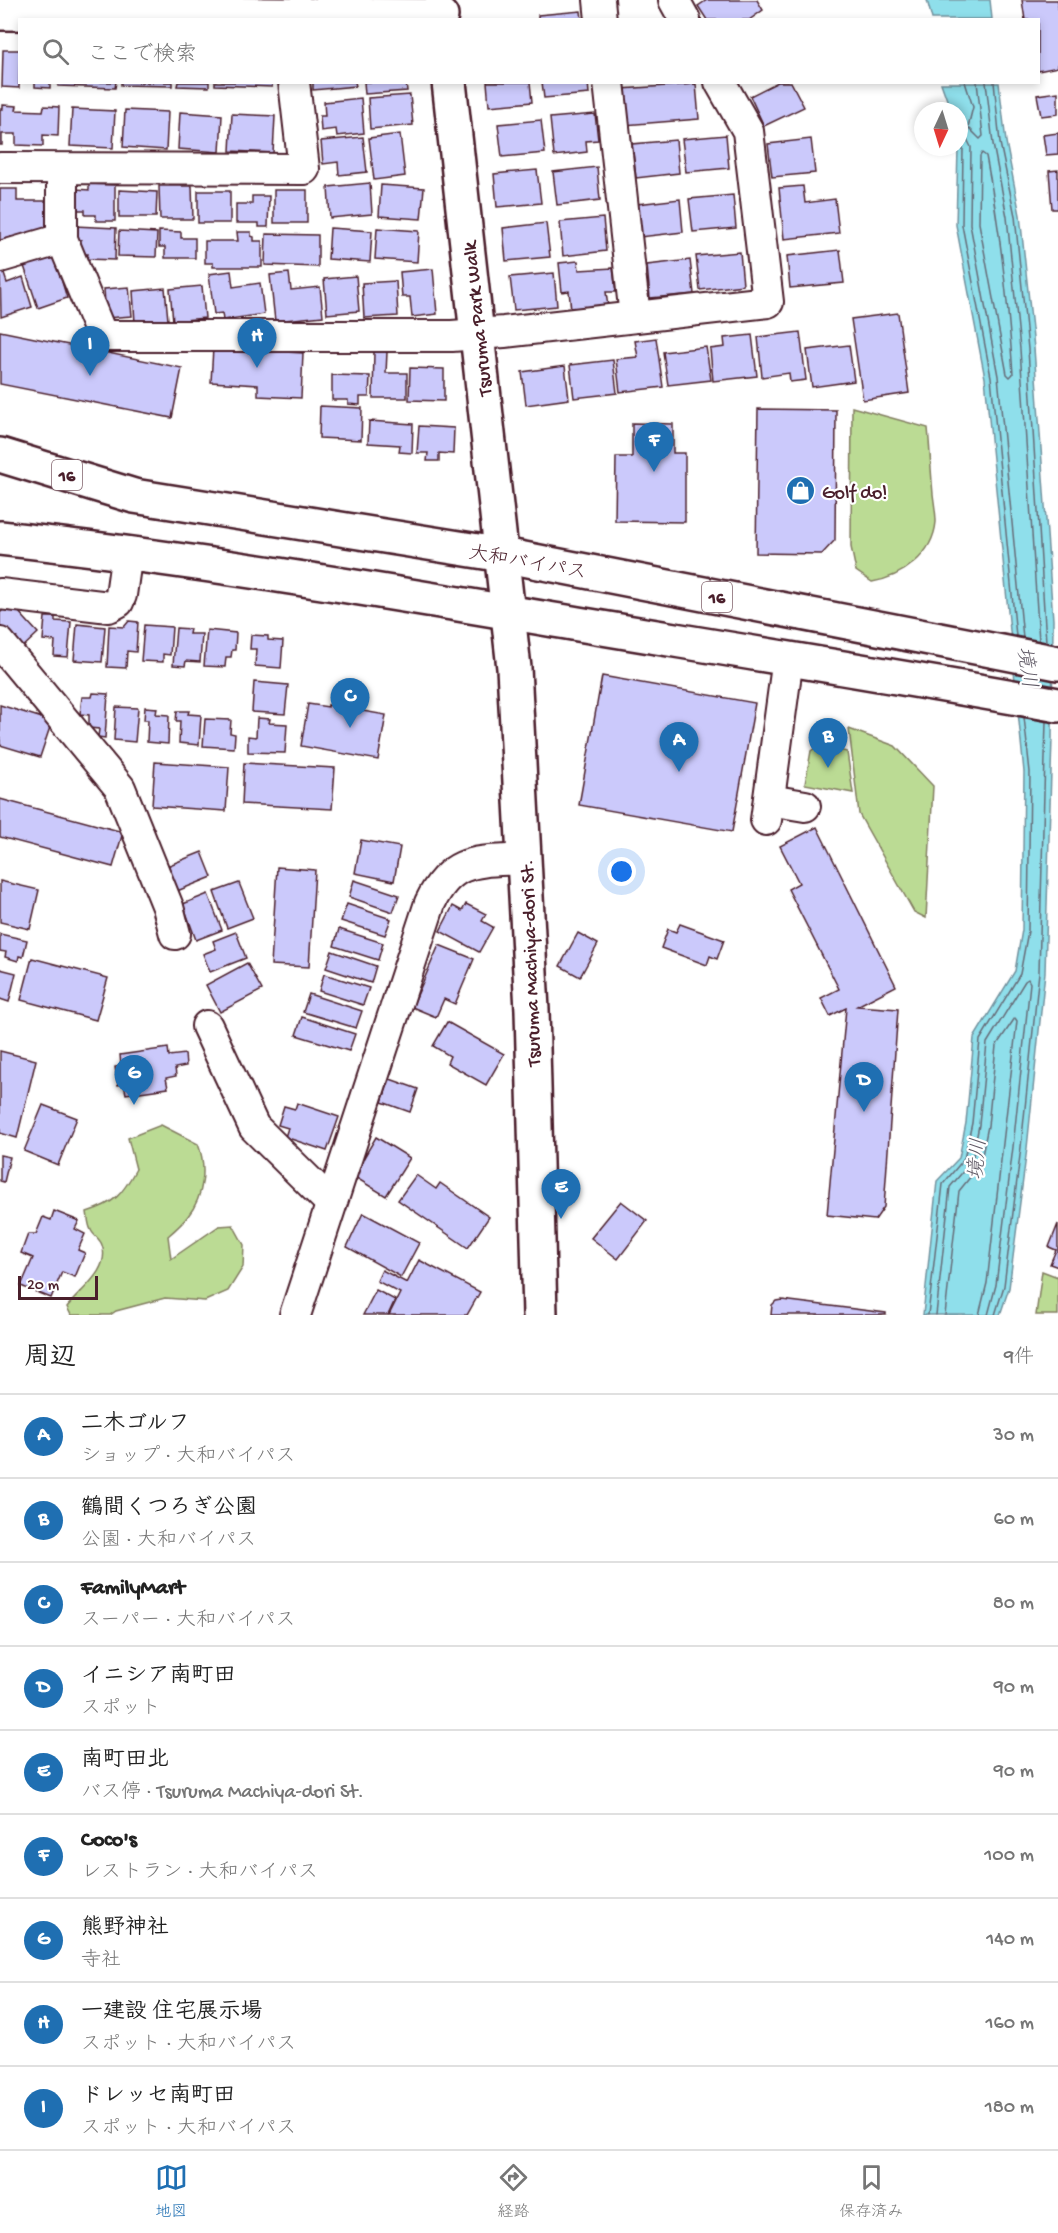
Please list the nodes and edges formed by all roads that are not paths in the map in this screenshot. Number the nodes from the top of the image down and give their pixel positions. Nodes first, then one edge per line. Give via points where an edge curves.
1 (599, 0) edge
2 (674, 0) edge
3 (286, 12) edge
4 (441, 12) edge
5 (0, 13) edge
6 (601, 18) edge
7 (684, 18) edge
8 (294, 84) edge
9 (449, 84) edge
10 (609, 84) edge
11 (721, 84) edge
12 (0, 168) edge
13 (62, 169) junction
14 (62, 239) junction
15 (0, 257) edge
16 (635, 317) junction
17 (478, 334) junction
18 (0, 455) edge
19 (0, 475) edge
20 (134, 496) junction
21 (0, 530) edge
22 (0, 538) edge
23 (127, 552) junction
24 (503, 555) junction
25 (0, 594) edge
26 (509, 612) junction
27 (0, 643) edge
28 (788, 658) junction
29 (1058, 663) edge
30 (1058, 705) edge
31 (805, 806) dead end
32 (525, 859) junction
33 (175, 934) dead end
34 (207, 1026) dead end
35 (331, 1203) junction
36 (295, 1315) edge
37 (540, 1315) edge

1 - 6 street
2 - 7 street
3 - 4 main road
3 - 5 main road
8 - 13 street via 304,169
9 - 17 main road, Tsuruma Park Walk
10 - 16 street
11 - 16 street via 748,131 768,302
12 - 13 street
13 - 14 street
14 - 15 street
14 - 17 street via 102,336
16 - 17 street
17 - 24 main road, Tsuruma Park Walk
18 - 20 main road, 大和バイパス / 16
19 - 20 main road
20 - 24 main road, 大和バイパス / 16
21 - 23 main road
22 - 23 main road
23 - 25 street via 122,595 109,607
23 - 26 main road
24 - 26 main road, Tsuruma Park Walk
24 - 29 main road, 大和バイパス / 16
26 - 28 main road
26 - 32 main road, Tsuruma Machiya-dori St.
27 - 33 street via 120,788
28 - 30 main road
28 - 31 street via 768,810
32 - 35 street via 470,864 453,871 439,884
32 - 37 main road, Tsuruma Machiya-dori St.
34 - 35 street via 254,1127
35 - 36 street

